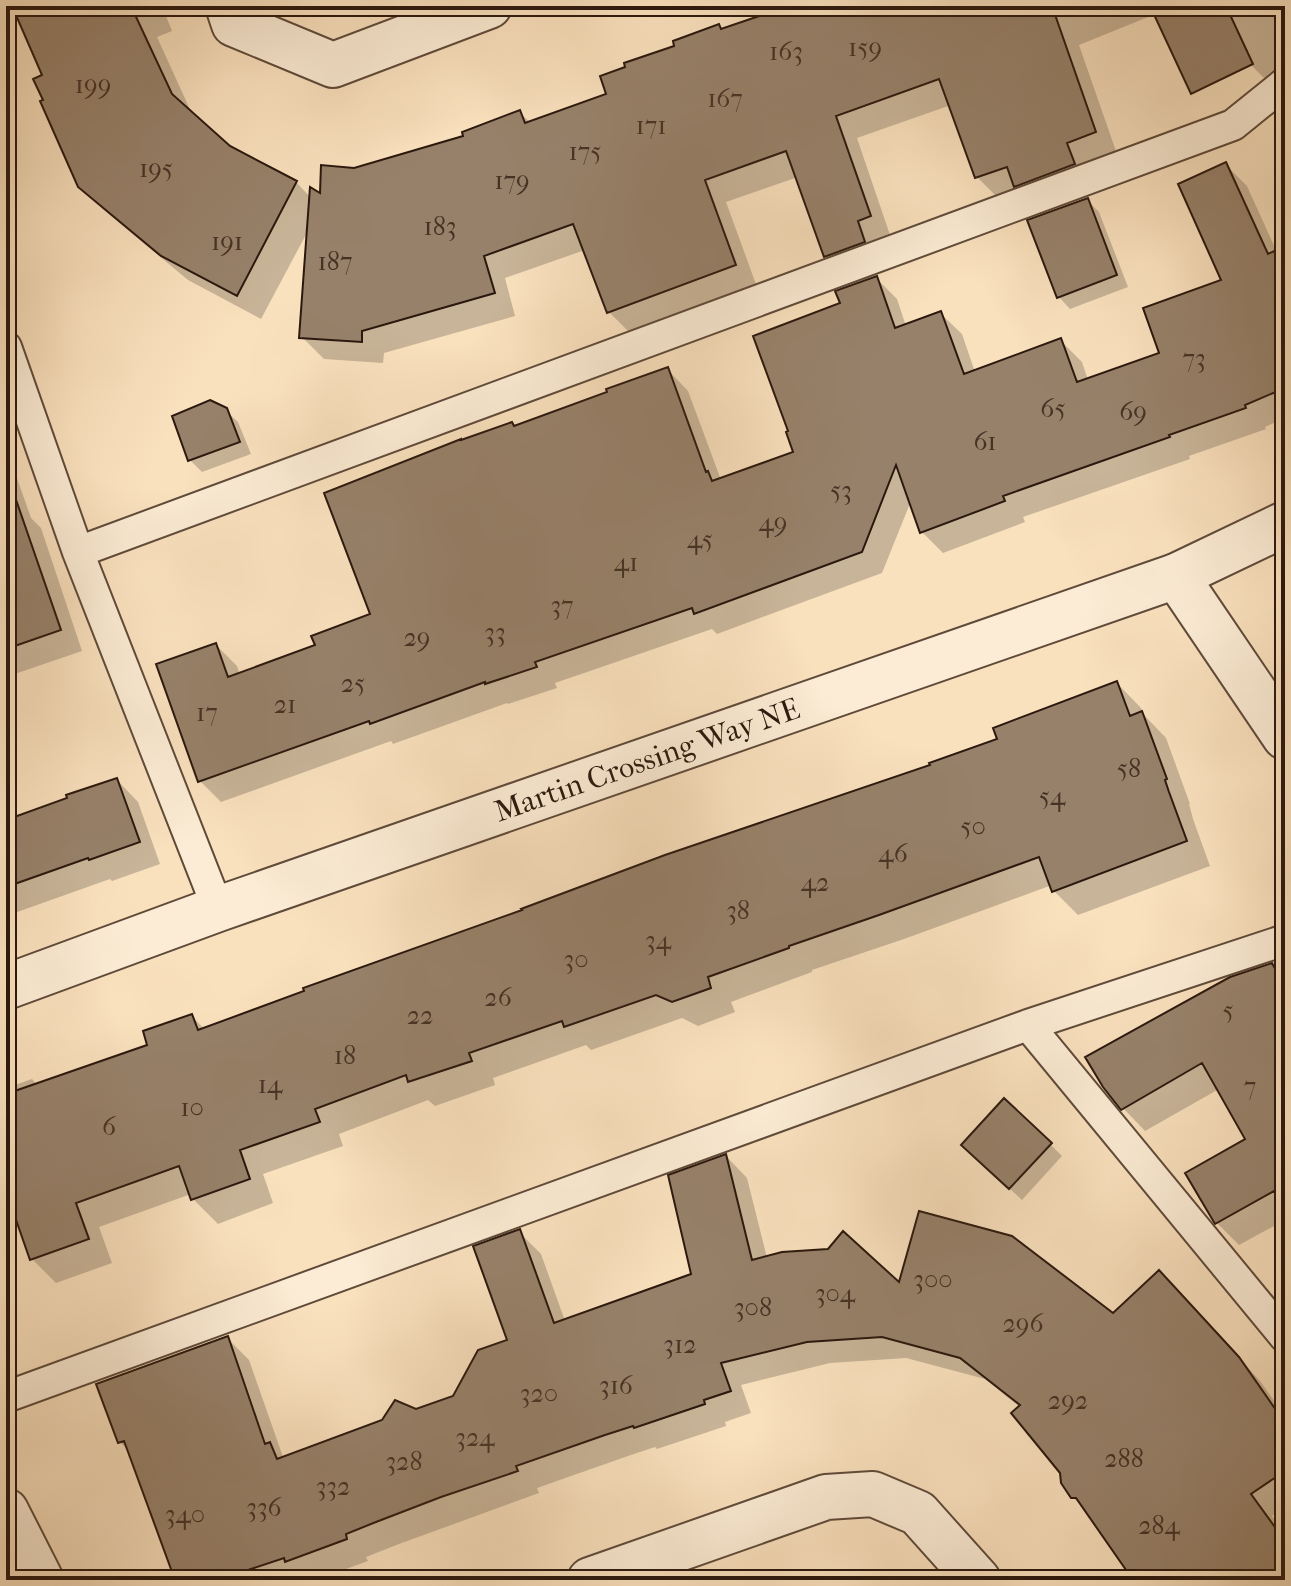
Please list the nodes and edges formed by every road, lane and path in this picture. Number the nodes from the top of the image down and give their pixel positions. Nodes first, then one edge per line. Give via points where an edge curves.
1 (228, 6) edge
2 (489, 6) edge
3 (1285, 83) edge
4 (6, 347) edge
5 (1285, 524) edge
6 (78, 552) junction
7 (1176, 576) junction
8 (1285, 737) edge
9 (218, 909) junction
10 (1285, 940) edge
11 (6, 987) edge
12 (1028, 1025) junction
13 (1285, 1337) edge
14 (6, 1397) edge
15 (6, 1511) edge
16 (41, 1580) edge
17 (590, 1580) edge
18 (978, 1580) edge

1 - 2 street via 234,24 333,65
3 - 6 lane via 1233,125
4 - 6 lane
5 - 7 street, Martin Crossing Way NE
6 - 9 lane
7 - 8 street
7 - 9 street, Martin Crossing Way NE
9 - 11 street, Martin Crossing Way NE
10 - 12 lane
12 - 13 lane
12 - 14 lane
15 - 16 street
17 - 18 street via 826,1497 873,1494 918,1513

